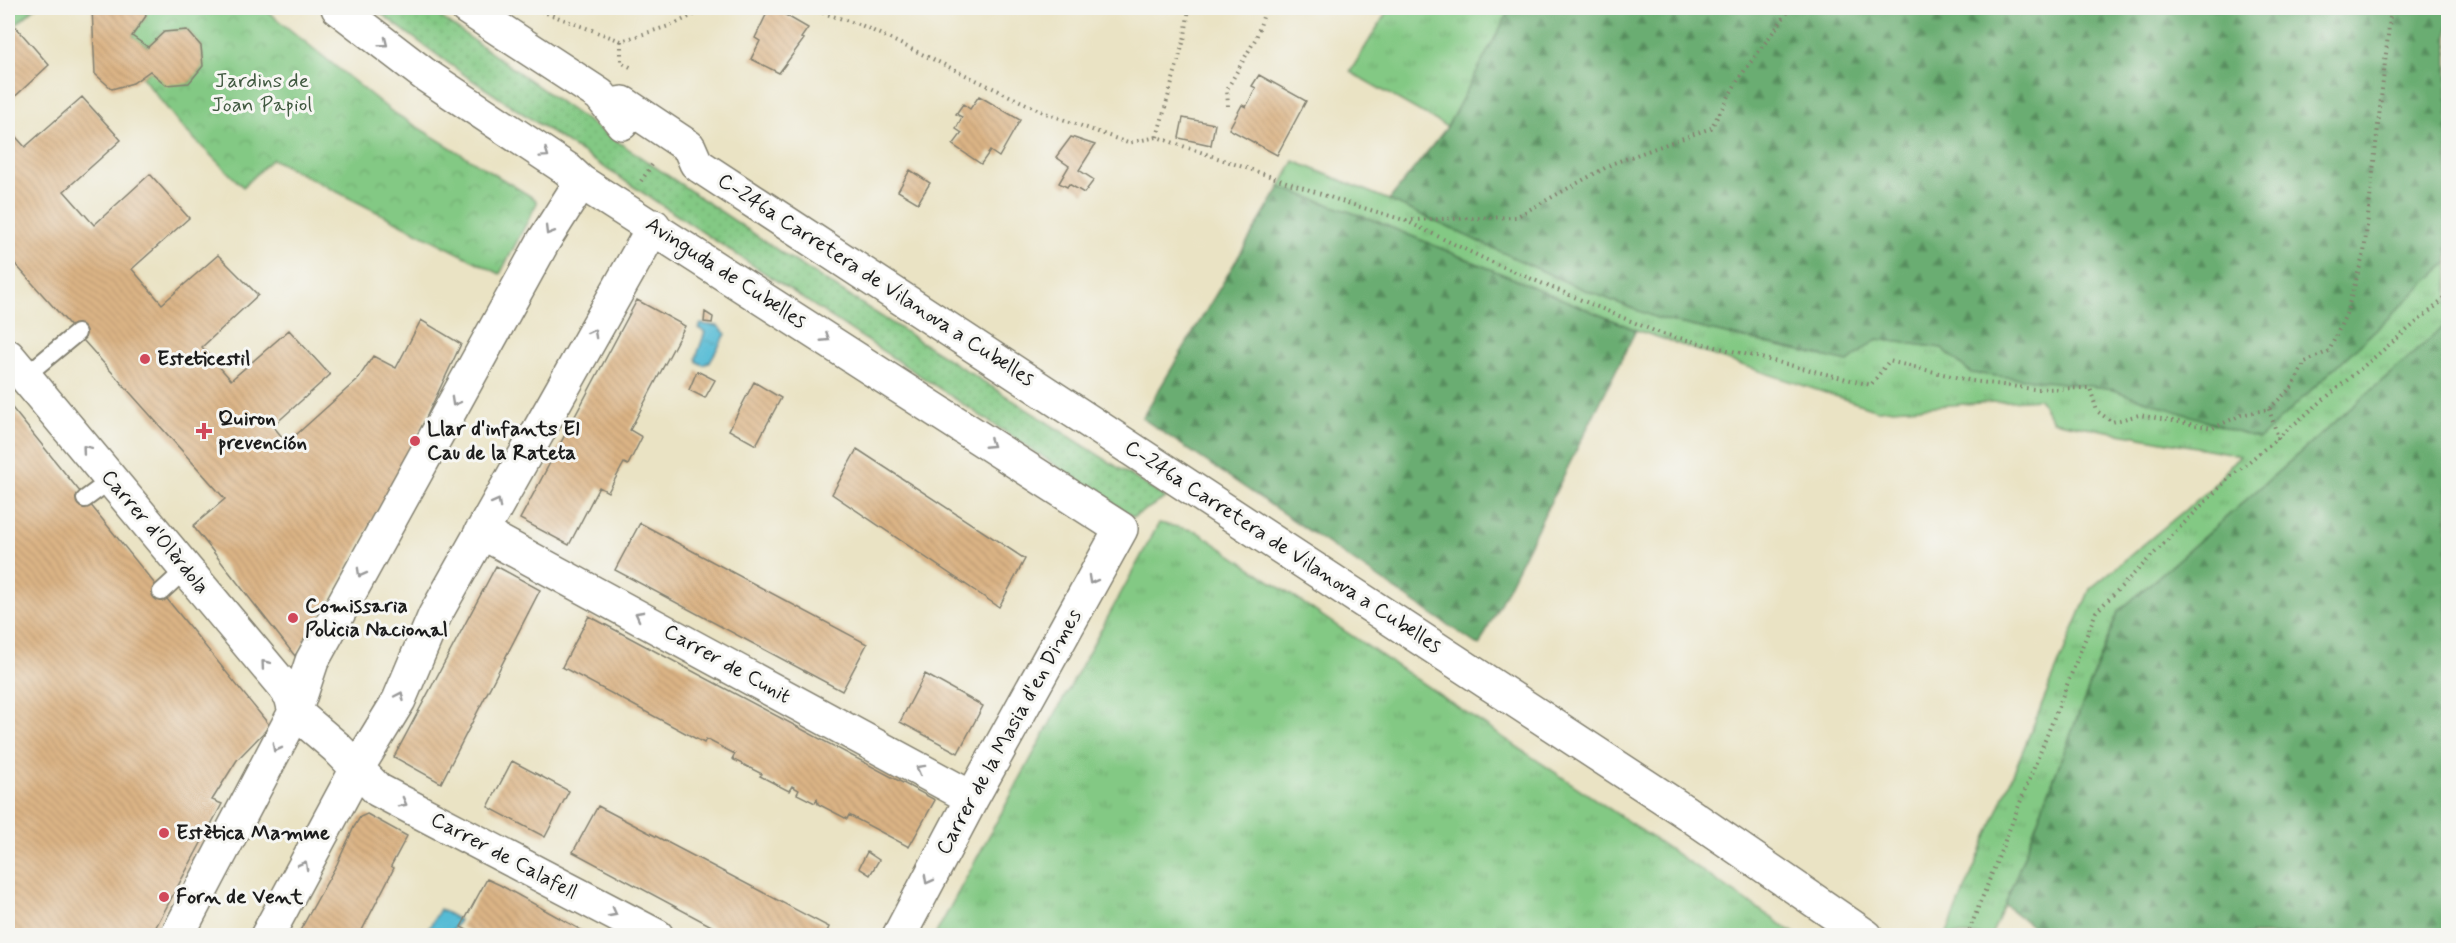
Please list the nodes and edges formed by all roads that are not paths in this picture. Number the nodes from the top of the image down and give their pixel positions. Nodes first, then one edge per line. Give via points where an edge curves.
1 (338, 8) edge
2 (467, 8) edge
3 (581, 182) junction
4 (654, 226) junction
5 (77, 333) dead end
6 (16, 366) edge
7 (111, 480) junction
8 (86, 499) dead end
9 (1121, 529) joint
10 (481, 532) junction
11 (182, 565) junction
12 (157, 587) dead end
13 (295, 712) junction
14 (358, 767) junction
15 (972, 798) junction
16 (177, 936) edge
17 (267, 936) edge
18 (657, 936) edge
19 (899, 936) edge
20 (1866, 936) edge

1 -> 3 street, Avinguda de Cubelles via 424,74
2 - 20 street, C-246a Carretera de Vilanova a Cubelles via 610,105 617,119 687,167 696,163 1684,811
3 - 4 street, Avinguda de Cubelles
3 -> 13 street via 543,242 312,661
4 -> 9 street, Avinguda de Cubelles
10 -> 4 street
5 - 6 lane
7 -> 6 street, Carrer d'Olèrdola
7 - 8 lane
7 - 11 street, Carrer d'Olèrdola
9 -> 15 street, Carrer de la Masia d'en Dimes
14 -> 10 street via 399,700 435,615
15 -> 10 street, Carrer de Cunit
11 - 12 lane
13 -> 11 street, Carrer d'Olèrdola via 285,688
13 - 14 street, Carrer de Calafell
13 -> 16 street
17 -> 14 street
14 -> 18 street, Carrer de Calafell via 378,790
15 -> 19 street, Carrer de la Masia d'en Dimes

